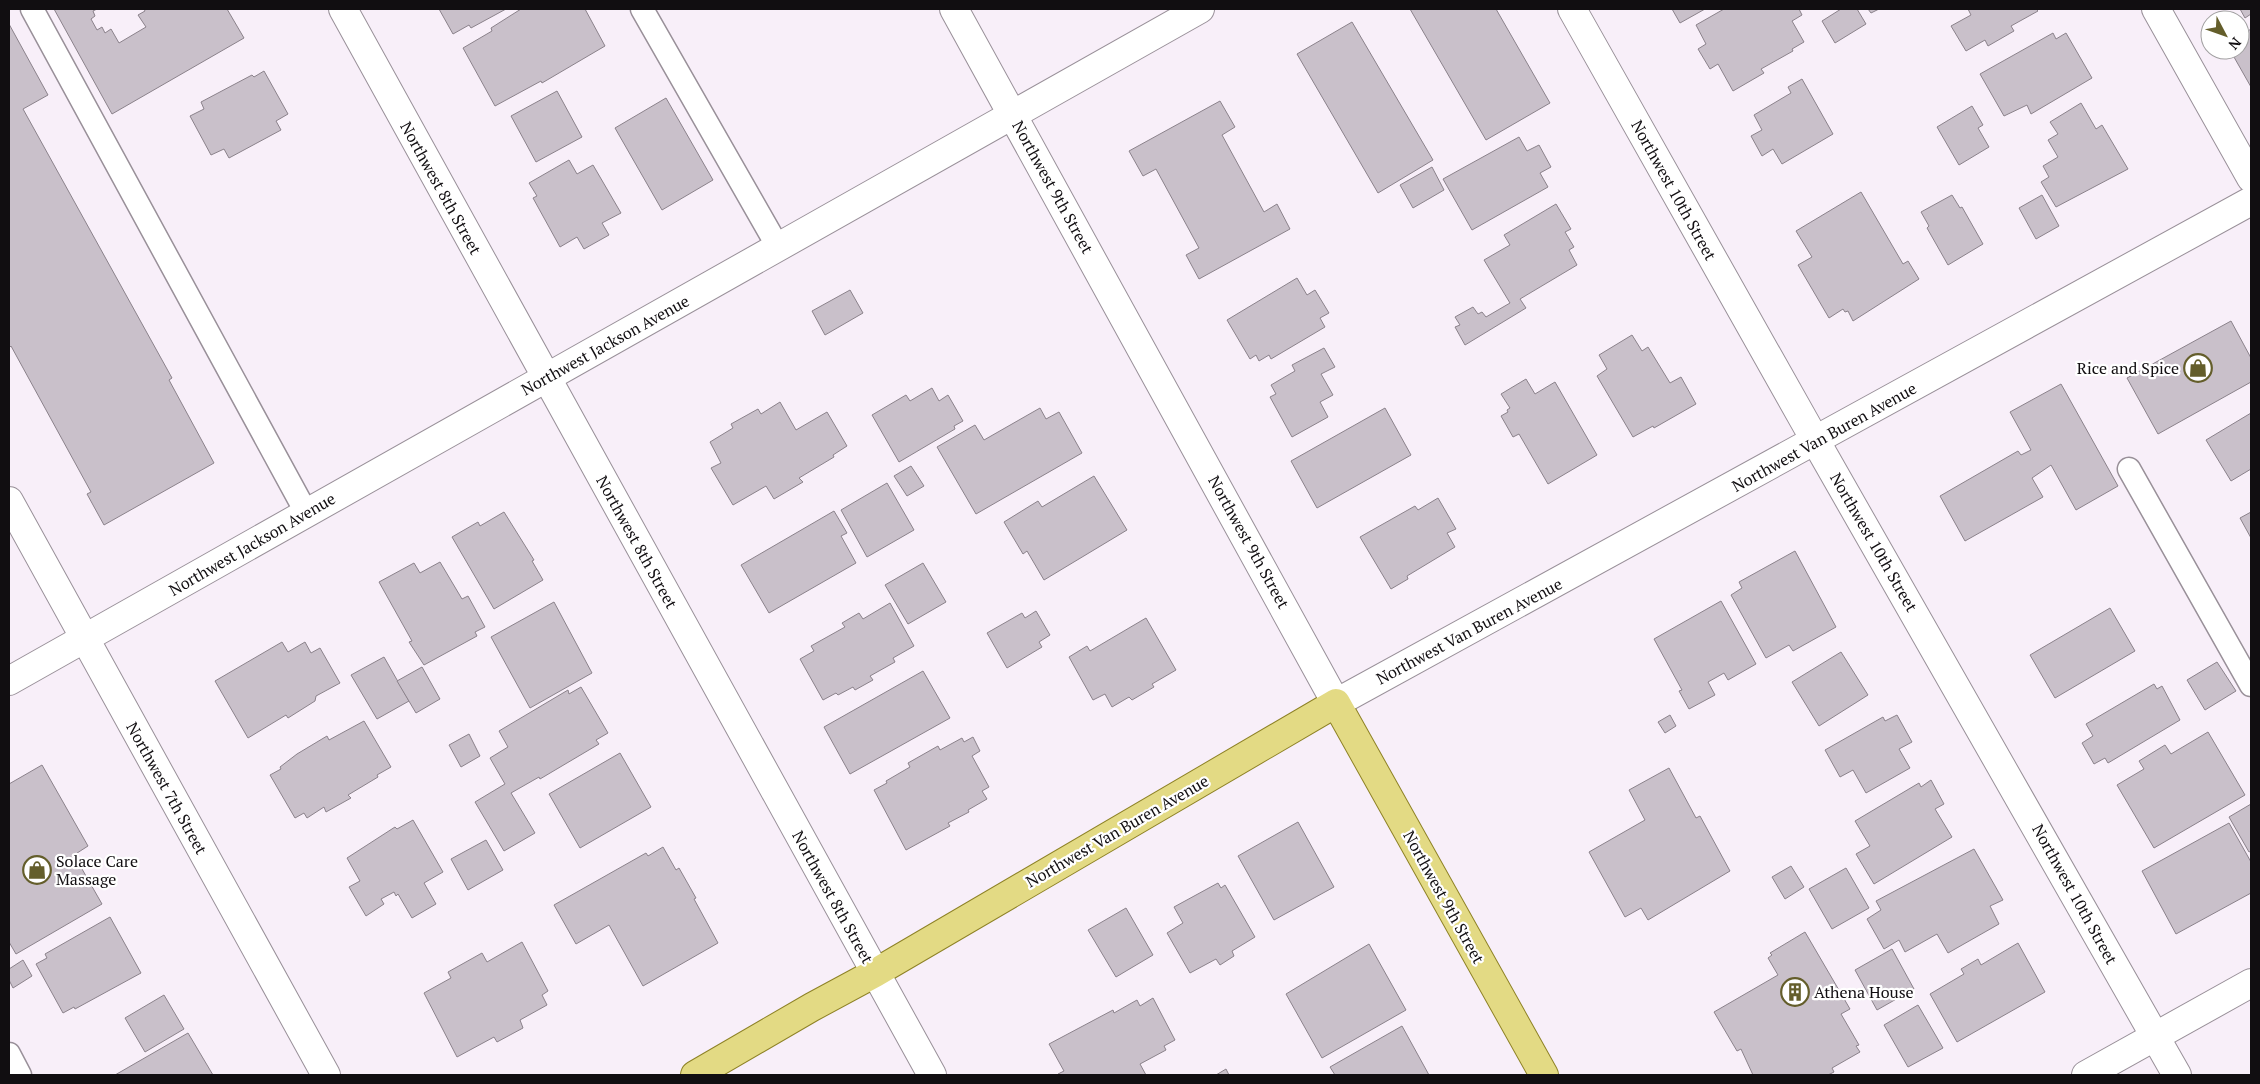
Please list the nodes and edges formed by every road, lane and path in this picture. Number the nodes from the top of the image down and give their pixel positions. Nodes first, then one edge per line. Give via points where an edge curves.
1 (32, 9) edge
2 (343, 9) edge
3 (642, 9) edge
4 (954, 9) edge
5 (1200, 9) edge
6 (1572, 9) edge
7 (2156, 9) edge
8 (1014, 114) junction
9 (2251, 178) edge
10 (2251, 201) edge
11 (778, 247) junction
12 (546, 378) junction
13 (1815, 440) junction
14 (2129, 469) dead end
15 (9, 501) edge
16 (307, 514) junction
17 (85, 639) junction
18 (9, 681) edge
19 (2251, 685) edge
20 (1336, 703) junction
21 (876, 974) junction
22 (2251, 983) edge
23 (2155, 1036) junction
24 (9, 1054) edge
25 (20, 1075) edge
26 (326, 1075) edge
27 (695, 1075) edge
28 (932, 1075) edge
29 (1544, 1075) edge
30 (2086, 1075) edge
31 (2177, 1075) edge

1 - 16 lane
2 - 12 street, Northwest 8th Street
3 - 11 lane
4 - 8 street, Northwest 9th Street
5 - 8 street, Northwest Jackson Avenue
6 - 13 street, Northwest 10th Street
7 - 9 street
8 - 11 street, Northwest Jackson Avenue
8 - 20 street, Northwest 9th Street
10 - 13 street, Northwest Van Buren Avenue
11 - 12 street, Northwest Jackson Avenue
12 - 16 street, Northwest Jackson Avenue
12 - 21 street, Northwest 8th Street
13 - 20 street, Northwest Van Buren Avenue
13 - 23 street, Northwest 10th Street
14 - 19 lane
15 - 17 street, Northwest 7th Street
16 - 17 street, Northwest Jackson Avenue
17 - 18 street, Northwest Jackson Avenue
17 - 26 street, Northwest 7th Street
20 - 21 main road, Northwest Van Buren Avenue
20 - 29 main road, Northwest 9th Street
21 - 27 main road, Northwest Van Buren Avenue
21 - 28 street, Northwest 8th Street
22 - 23 street
23 - 30 street
23 - 31 street, Northwest 10th Street
24 - 25 lane

